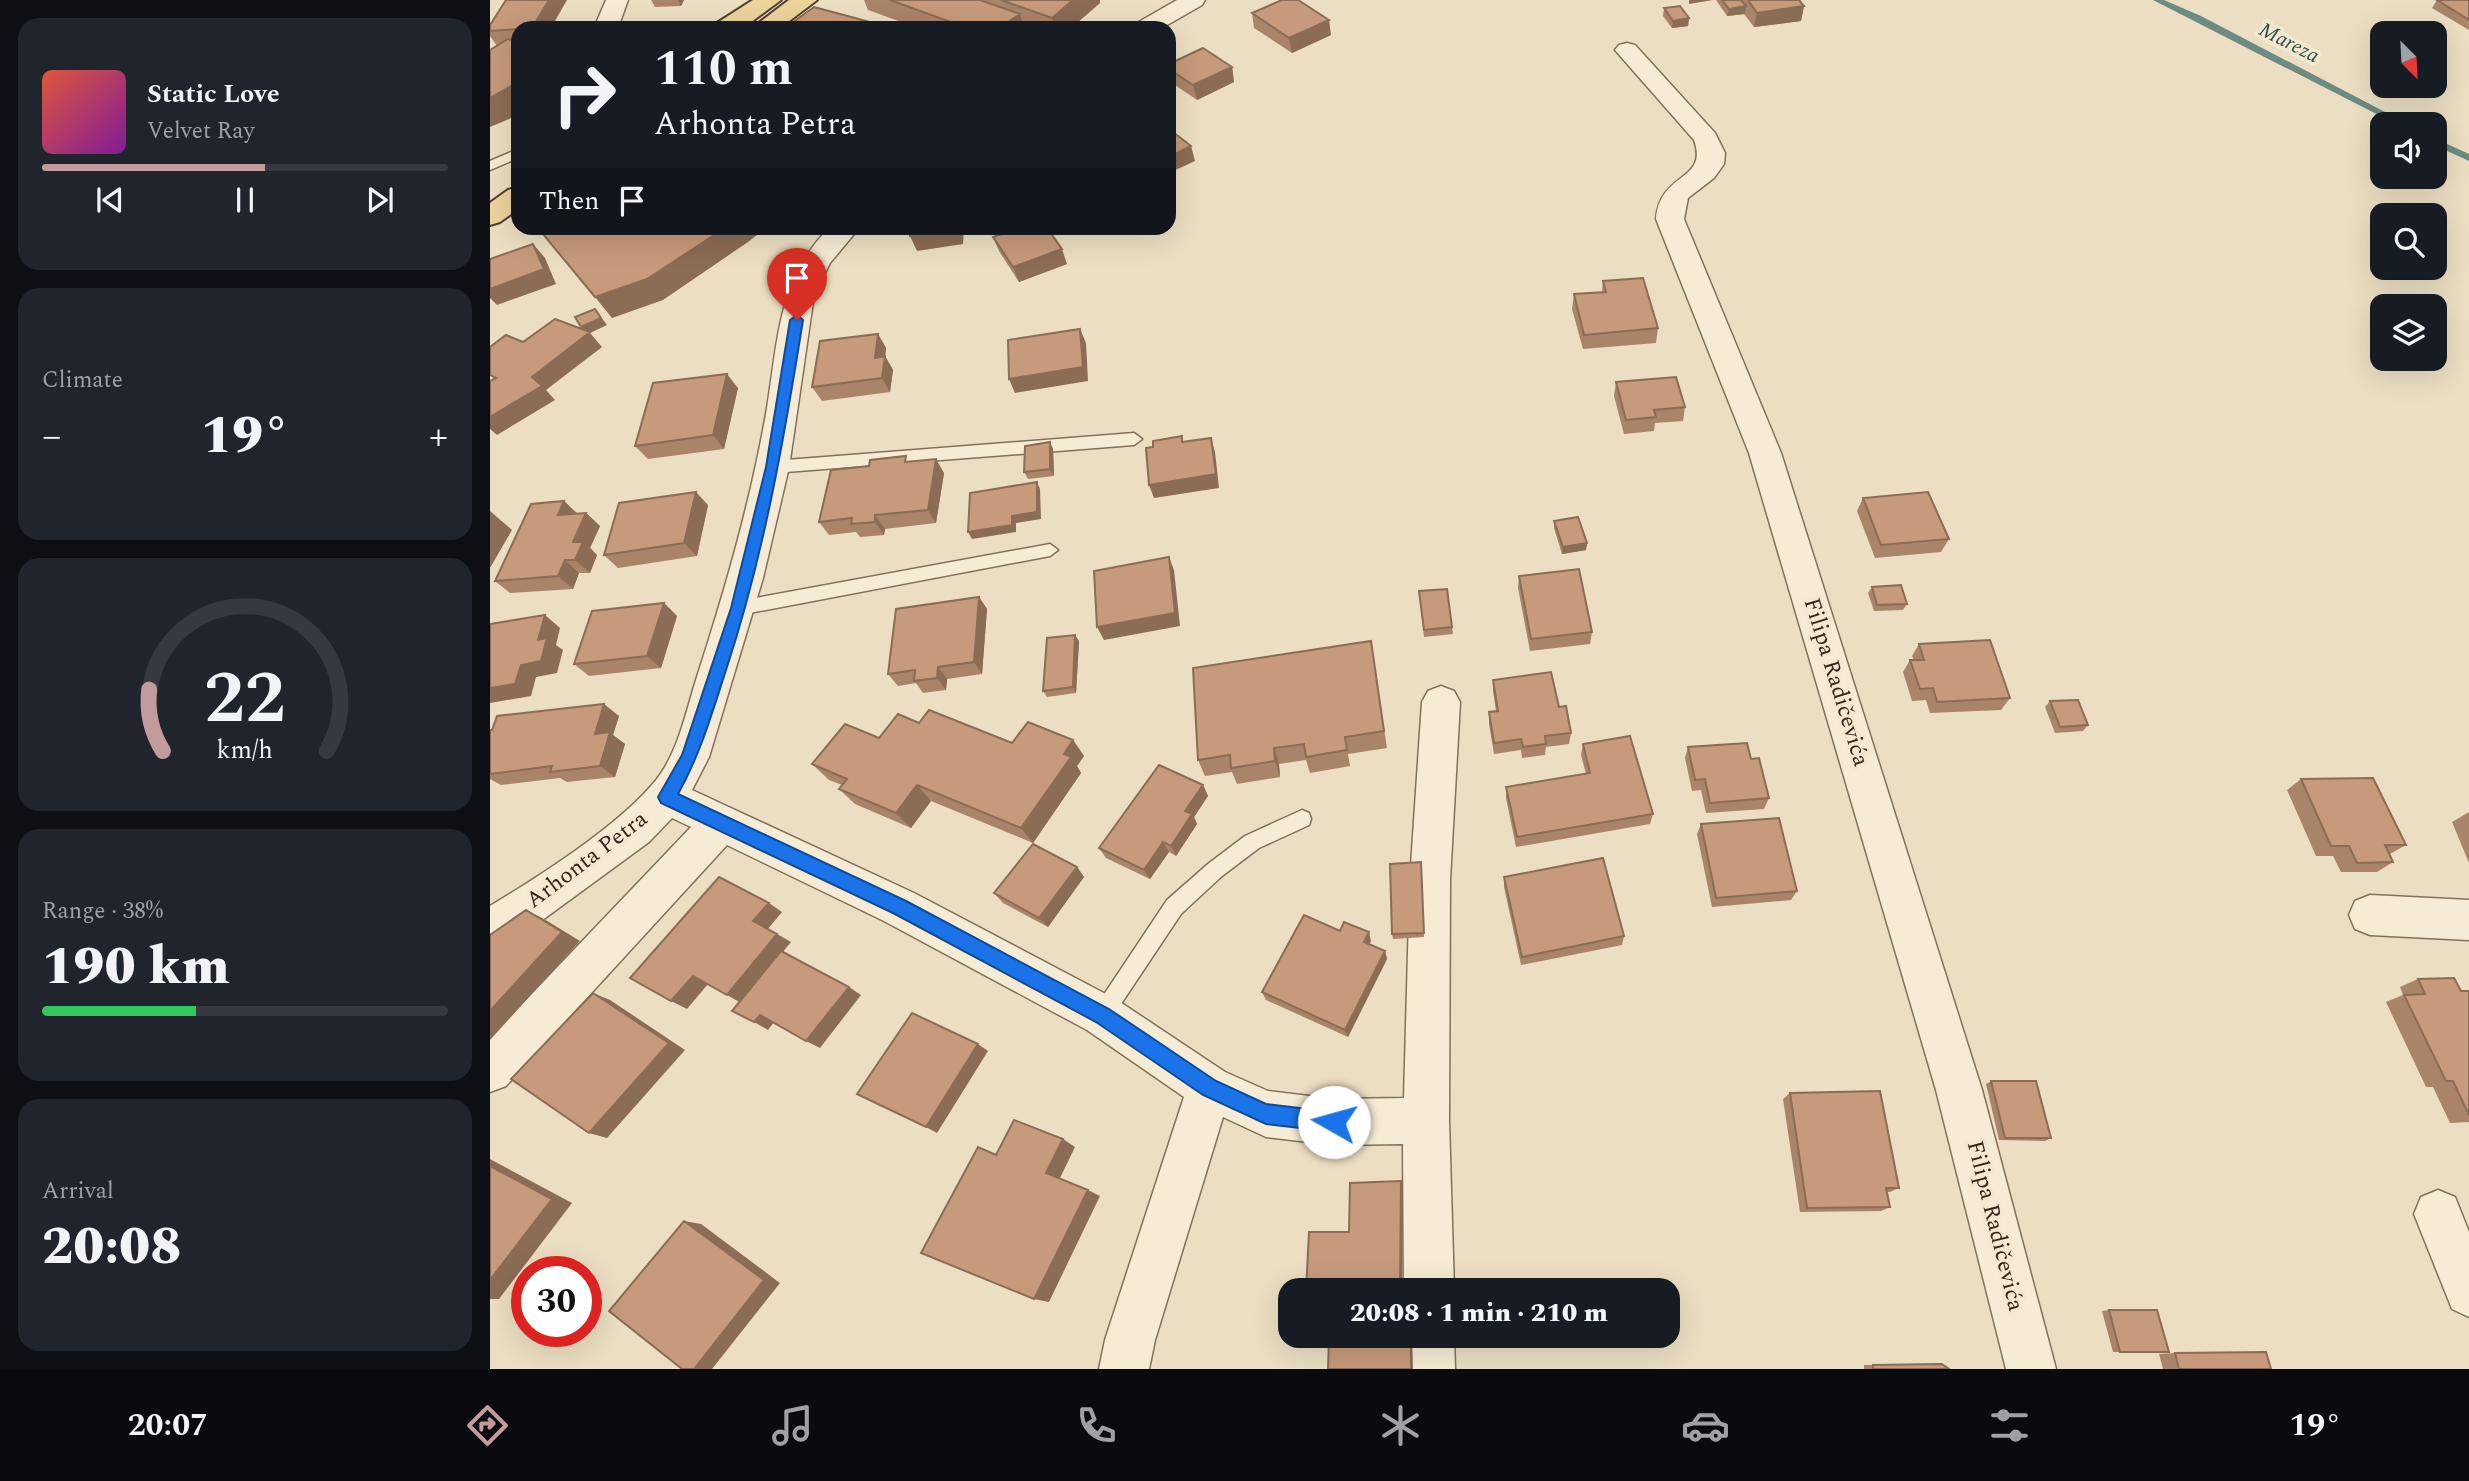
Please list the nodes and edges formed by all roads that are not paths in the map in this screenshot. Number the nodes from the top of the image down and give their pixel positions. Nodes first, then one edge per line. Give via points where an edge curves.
1 (617, 0) edge
2 (805, 0) edge
3 (1194, 0) edge
4 (767, 1) edge
5 (607, 21) edge
6 (737, 21) edge
7 (774, 21) edge
8 (1157, 21) edge
9 (1627, 50) dead end
10 (511, 156) edge
11 (490, 166) edge
12 (511, 171) edge
13 (490, 185) edge
14 (511, 201) edge
15 (490, 216) edge
16 (837, 235) edge
17 (1134, 439) dead end
18 (773, 467) junction
19 (1050, 550) dead end
20 (739, 608) junction
21 (1441, 702) dead end
22 (667, 797) junction
23 (1302, 819) dead end
24 (722, 822) junction
25 (2370, 915) dead end
26 (2469, 920) edge
27 (490, 929) edge
28 (1102, 1015) junction
29 (490, 1070) edge
30 (1209, 1088) junction
31 (1426, 1121) junction
32 (2438, 1214) dead end
33 (1429, 1278) edge
34 (2469, 1292) edge
35 (1429, 1348) edge
36 (1124, 1369) edge
37 (1430, 1369) edge
38 (2031, 1369) edge

1 - 5 street
2 - 7 main road
3 - 8 street
4 - 6 main road
9 - 38 street, Filipa Radičevića via 1714,152 1714,163 1675,193 1668,206 1670,219 1765,453 1959,1090
10 - 11 lane
12 - 13 main road
14 - 15 main road
16 - 18 street, Arhonta Petra via 822,249 800,295
17 - 18 lane
18 - 20 street, Arhonta Petra
19 - 20 lane
20 - 22 street, Arhonta Petra via 690,757
21 - 31 street via 1430,880
22 - 24 street
22 - 27 street, Arhonta Petra via 635,829
23 - 28 lane via 1252,842 1174,907
24 - 28 street via 899,907
24 - 29 street
25 - 26 street
28 - 30 street
30 - 31 street via 1266,1114 1334,1122
30 - 36 street
31 - 33 street
32 - 34 street
35 - 37 street

